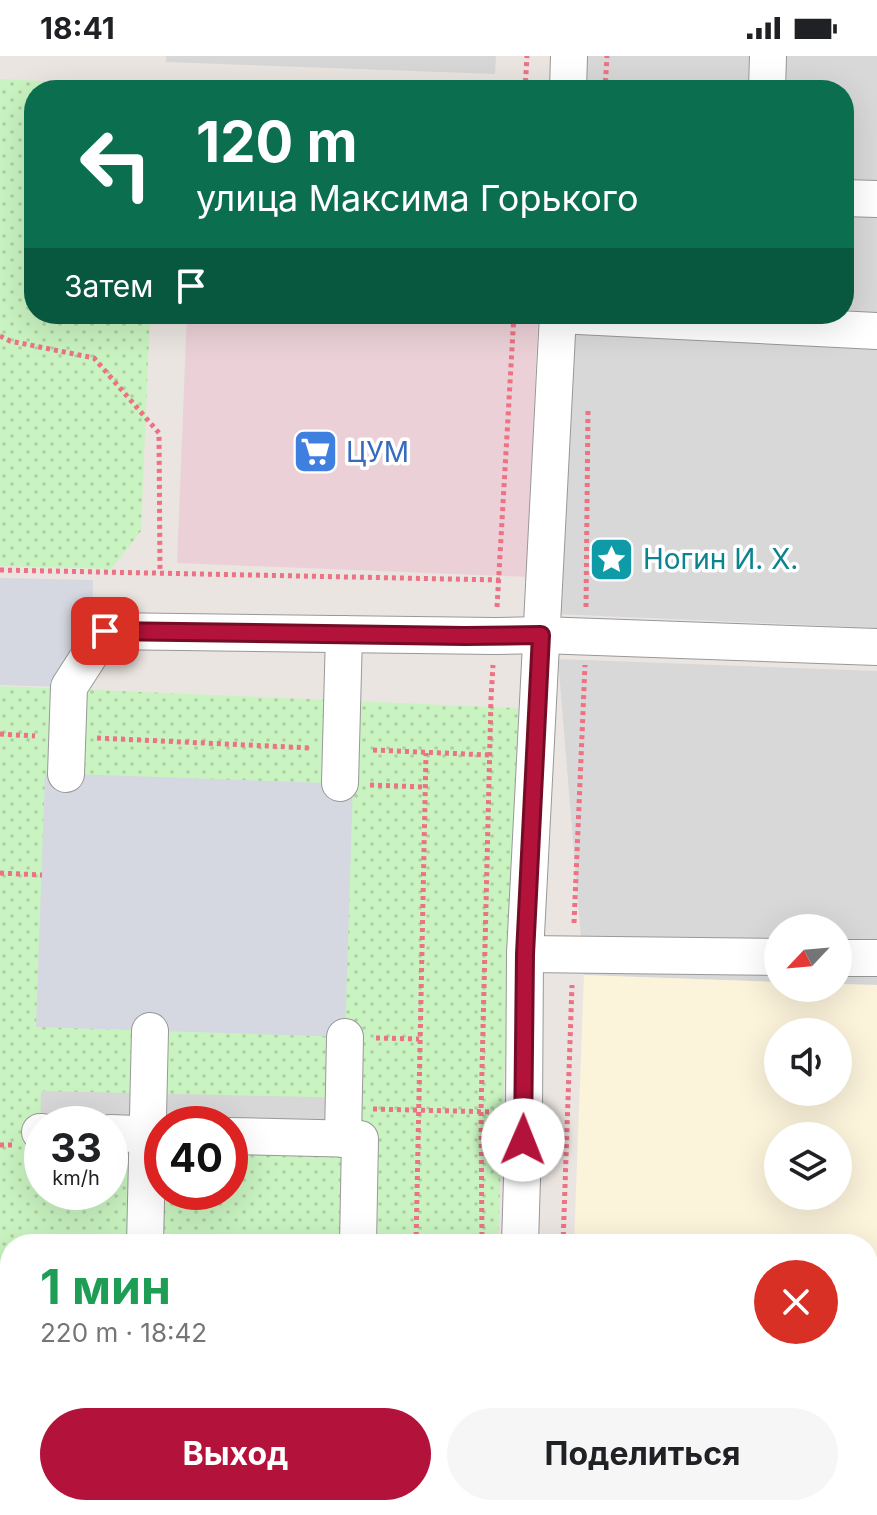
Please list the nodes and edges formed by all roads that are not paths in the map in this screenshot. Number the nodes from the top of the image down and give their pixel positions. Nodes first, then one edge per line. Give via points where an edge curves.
1 (569, 56) edge
2 (768, 56) edge
3 (568, 80) edge
4 (767, 80) edge
5 (854, 198) edge
6 (877, 199) edge
7 (557, 324) edge
8 (746, 324) edge
9 (877, 331) edge
10 (344, 634) junction
11 (541, 635) junction
12 (877, 647) edge
13 (349, 772) road end
14 (66, 774) dead end
15 (525, 954) junction
16 (764, 957) edge
17 (852, 958) edge
18 (877, 958) edge
19 (150, 1031) dead end
20 (345, 1037) road end
21 (154, 1106) edge
22 (352, 1124) junction
23 (248, 1134) edge
24 (148, 1210) edge
25 (146, 1234) edge
26 (358, 1234) edge
27 (520, 1234) edge

1 - 3 street
2 - 4 street
5 - 6 street
7 - 11 street
8 - 9 street
10 - 11 street
10 - 13 street
10 - 14 street via 105,631 69,687
11 - 12 street
11 - 15 street
15 - 16 street
15 - 27 street
17 - 18 street
19 - 21 street
20 - 22 street
22 - 23 street
22 - 26 street via 360,1139
24 - 25 street

